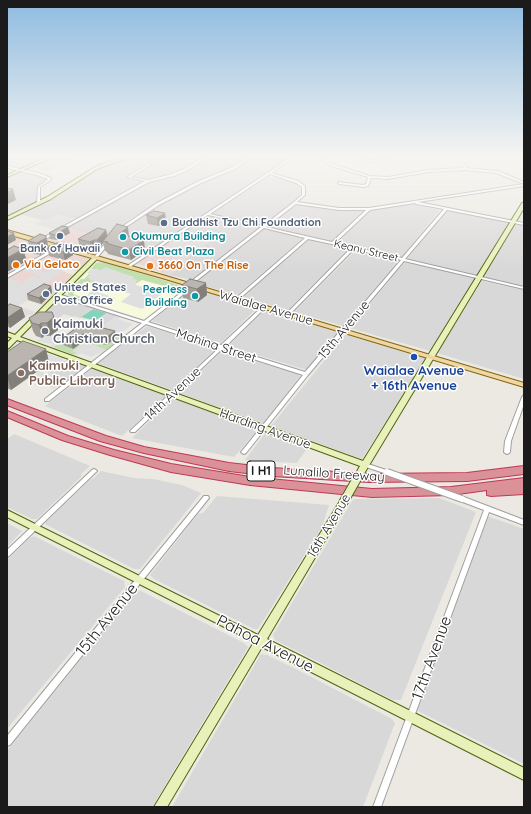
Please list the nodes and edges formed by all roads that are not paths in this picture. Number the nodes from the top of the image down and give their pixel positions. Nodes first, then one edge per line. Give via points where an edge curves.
1 (39, 194) edge
2 (54, 194) edge
3 (124, 194) edge
4 (177, 194) edge
5 (238, 194) edge
6 (303, 194) edge
7 (462, 194) edge
8 (413, 202) junction
9 (39, 203) junction
10 (295, 203) junction
11 (524, 204) edge
12 (369, 209) junction
13 (446, 209) junction
14 (208, 214) junction
15 (7, 219) edge
16 (513, 222) junction
17 (524, 224) edge
18 (263, 227) junction
19 (7, 232) edge
20 (116, 233) edge
21 (308, 237) junction
22 (111, 238) edge
23 (40, 241) junction
24 (333, 243) junction
25 (60, 246) junction
26 (353, 248) junction
27 (96, 257) junction
28 (403, 260) junction
29 (129, 266) junction
30 (7, 277) edge
31 (480, 278) junction
32 (191, 285) junction
33 (524, 288) edge
34 (58, 295) junction
35 (237, 299) junction
36 (264, 307) junction
37 (288, 314) junction
38 (144, 323) junction
39 (344, 330) junction
40 (7, 334) edge
41 (16, 338) junction
42 (7, 347) edge
43 (221, 348) junction
44 (431, 356) junction
45 (91, 366) junction
46 (306, 374) junction
47 (524, 385) edge
48 (172, 395) junction
49 (524, 397) edge
50 (47, 400) dead end
51 (7, 402) edge
52 (7, 414) edge
53 (263, 428) junction
54 (134, 431) dead end
55 (244, 452) dead end
56 (507, 452) dead end
57 (365, 465) junction
58 (524, 470) edge
59 (94, 471) dead end
60 (524, 482) edge
61 (524, 490) edge
62 (372, 492) junction
63 (206, 498) dead end
64 (487, 509) junction
65 (7, 514) edge
66 (524, 523) edge
67 (34, 528) junction
68 (7, 554) edge
69 (139, 580) junction
70 (259, 640) junction
71 (410, 717) junction
72 (7, 742) edge
73 (524, 774) edge
74 (160, 807) edge
75 (377, 807) edge

1 - 9 street
2 - 9 street
3 - 23 street
4 - 20 street via 129,222
5 - 14 street
6 - 10 street
7 - 8 street
8 - 12 street
8 - 13 street
9 - 15 street
10 - 12 street via 339,209
10 - 18 street
11 - 16 street, 16th Avenue
12 - 24 street
13 - 16 street
13 - 28 street, 15th Avenue
14 - 18 street, Keanu Street
14 - 29 street
16 - 17 street
16 - 31 street, 16th Avenue
18 - 21 street, Keanu Street
18 - 32 street
19 - 23 main road, Waialae Avenue
21 - 24 street, Keanu Street
21 - 35 street
22 - 27 street
23 - 25 main road, Waialae Avenue
24 - 26 street, Keanu Street
25 - 27 main road, Waialae Avenue
25 - 30 street
26 - 28 street, Keanu Street
26 - 37 street
27 - 29 main road, Waialae Avenue
27 - 34 street
28 - 31 street, Keanu Street
28 - 39 street, 15th Avenue
29 - 32 main road, Waialae Avenue
31 - 33 street, Keanu Street
31 - 44 street, 16th Avenue
32 - 35 main road, Waialae Avenue
32 - 38 street
34 - 38 street, Mahina Street
34 - 41 street
35 - 36 main road, Waialae Avenue
36 - 37 main road, Waialae Avenue
36 - 43 street, 14th Avenue
37 - 39 main road, Waialae Avenue
38 - 43 street, Mahina Street
38 - 45 street
39 - 44 main road, Waialae Avenue
39 - 46 street, 15th Avenue
40 - 41 street, Harding Avenue
41 - 42 street
41 - 45 street, Harding Avenue
43 - 46 street, Mahina Street
43 - 48 street, 14th Avenue
44 - 47 main road, Waialae Avenue
44 - 57 street, 16th Avenue
45 - 48 street, Harding Avenue
45 - 50 street
46 - 53 street, 15th Avenue
48 - 53 street, Harding Avenue
48 - 54 street, 14th Avenue
49 - 56 street via 508,440
51 - 58 highway, Lunalilo Freeway / I H1 via 103,439 229,467 369,478 467,477
52 - 62 highway, Lunalilo Freeway / I H1 via 113,454 171,468 250,482
53 - 55 street, 15th Avenue
53 - 57 street, Harding Avenue
57 - 64 street, Harding Avenue, bridge
57 - 70 street, 16th Avenue, bridge
59 - 67 street
60 - 62 highway, Lunalilo Freeway / I H1 via 451,491
61 - 62 highway via 464,494
63 - 69 street, 15th Avenue
64 - 66 street, Harding Avenue
64 - 71 street, 17th Avenue
65 - 67 street, Pahoa Avenue
67 - 68 street
67 - 69 street, Pahoa Avenue
69 - 70 street, Pahoa Avenue
69 - 72 street, 15th Avenue
70 - 71 street, Pahoa Avenue
70 - 74 street, 16th Avenue
71 - 73 street, Pahoa Avenue
71 - 75 street, 17th Avenue

